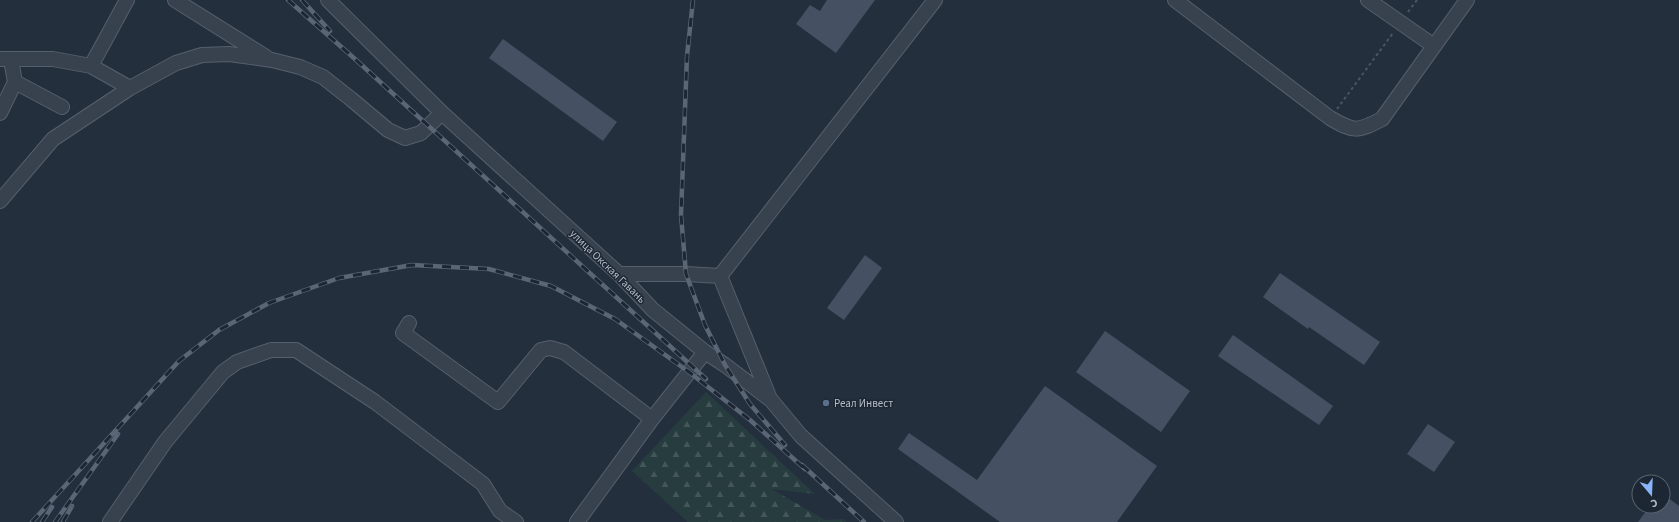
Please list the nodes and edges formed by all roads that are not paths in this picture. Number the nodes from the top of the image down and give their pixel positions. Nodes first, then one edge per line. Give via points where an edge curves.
1 (128, 0) edge
2 (175, 0) edge
3 (328, 0) edge
4 (934, 0) edge
5 (1175, 0) edge
6 (1368, 0) edge
7 (1467, 0) edge
8 (1434, 46) junction
9 (5, 59) edge
10 (272, 60) junction
11 (91, 66) junction
12 (15, 82) junction
13 (130, 88) junction
14 (62, 107) dead end
15 (0, 113) edge
16 (442, 113) junction
17 (0, 201) edge
18 (619, 274) junction
19 (720, 276) junction
20 (409, 323) dead end
21 (705, 352) junction
22 (771, 400) junction
23 (652, 419) junction
24 (110, 522) edge
25 (516, 522) edge
26 (577, 522) edge
27 (896, 522) edge

1 - 11 street
2 - 10 street
3 - 16 street, улица Окская Гавань
4 - 19 street
5 - 8 street via 1330,118 1347,128 1364,129 1382,119
6 - 8 street
7 - 8 street
9 - 11 street via 53,60
9 - 12 street
10 - 13 street via 228,54 202,55 176,63
10 - 16 street via 300,67 323,77 388,130 405,138 421,133
11 - 13 street
12 - 14 street
12 - 15 street
13 - 17 street via 53,139
16 - 18 street, улица Окская Гавань
18 - 19 street
18 - 21 street, улица Окская Гавань via 653,310
19 - 22 street
20 - 23 street via 403,332 498,402 541,350 550,348 564,352
21 - 22 street, улица Окская Гавань
21 - 23 street
22 - 27 street, улица Окская Гавань via 801,436
23 - 26 street
24 - 25 street via 164,442 223,372 237,362 271,350 296,350 375,402 483,484 500,511

